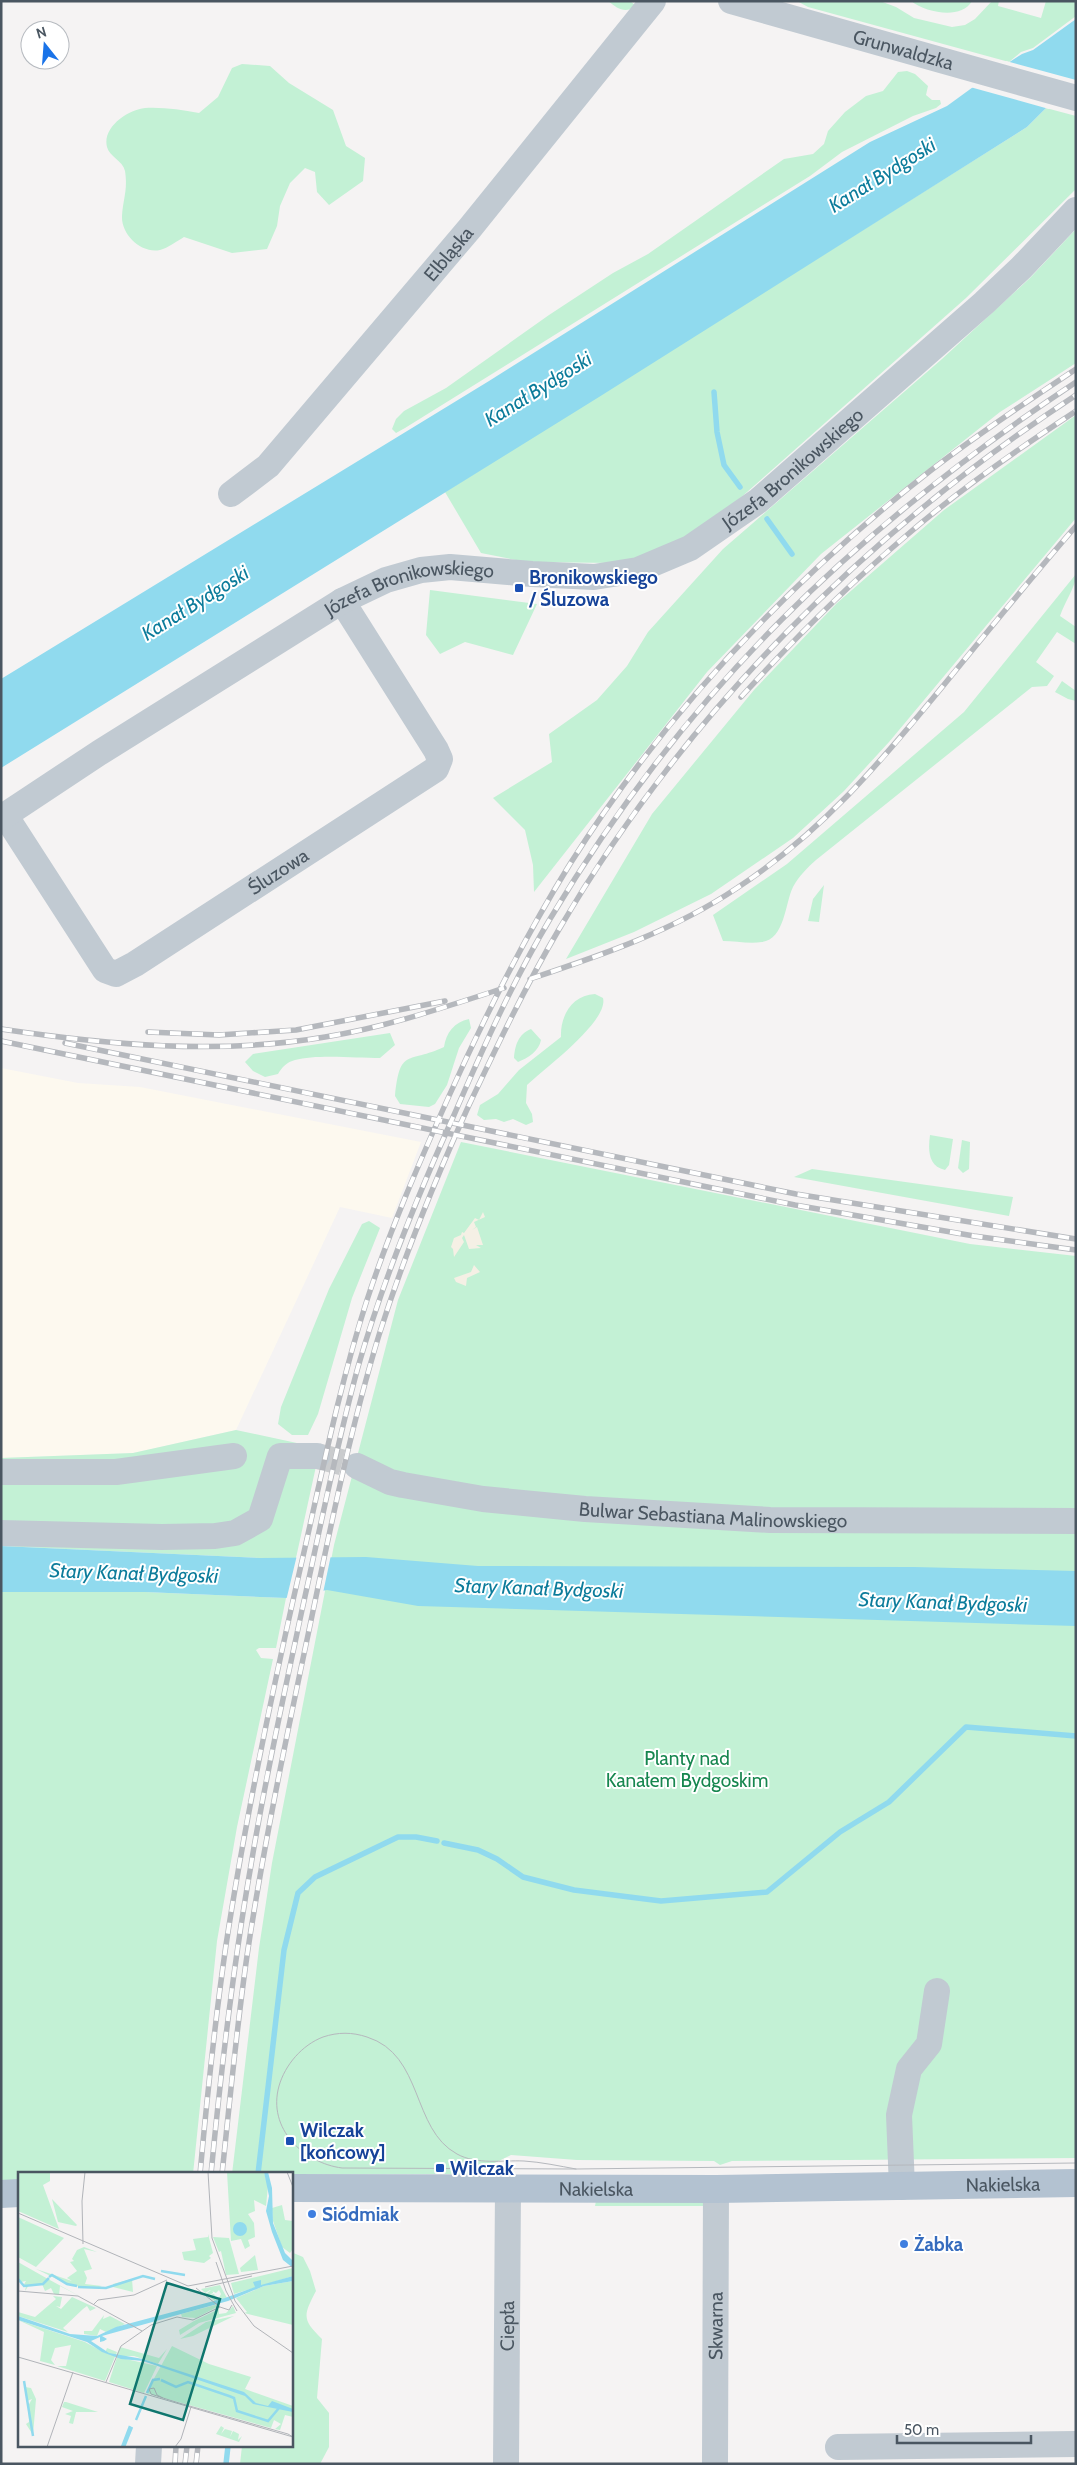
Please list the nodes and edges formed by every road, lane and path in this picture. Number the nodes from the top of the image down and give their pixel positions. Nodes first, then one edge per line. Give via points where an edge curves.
1 (653, 1) edge
2 (731, 1) edge
3 (1076, 98) edge
4 (1076, 210) edge
5 (231, 494) dead end
6 (342, 601) junction
7 (3, 817) edge
8 (234, 1456) dead end
9 (317, 1456) tunnel mouth
10 (358, 1466) tunnel mouth
11 (1, 1472) edge
12 (1076, 1521) edge
13 (1, 1533) edge
14 (936, 1991) dead end
15 (1076, 2183) edge
16 (902, 2186) junction
17 (292, 2188) edge
18 (508, 2189) junction
19 (716, 2189) junction
20 (18, 2193) edge
21 (1, 2194) edge
22 (1076, 2444) edge
23 (838, 2447) dead end
24 (149, 2448) edge
25 (148, 2464) edge
26 (506, 2464) edge
27 (715, 2464) edge

1 - 5 street, Elbląska via 470,228 268,466
2 - 3 street, Grunwaldzka
4 - 6 street, Józefa Bronikowskiego via 976,310 758,501 690,548 638,570 594,577 466,567 436,568 386,580
6 - 7 street, Józefa Bronikowskiego
6 - 7 street, Śluzowa via 436,750 440,759 436,769 135,964 116,974 105,970
8 - 11 street via 116,1472
9 - 13 street via 280,1456 260,1520 235,1533 162,1537
10 - 12 street, Bulwar Sebastiana Malinowskiego via 402,1485 483,1499 585,1509 770,1520
14 - 16 street via 929,2044 909,2069 899,2115
15 - 16 main road, Nakielska
16 - 19 main road, Nakielska
17 - 18 main road, Nakielska
18 - 19 main road, Nakielska
18 - 26 street, Ciepła
19 - 27 street, Skwarna
20 - 21 main road
22 - 23 street
24 - 25 street

